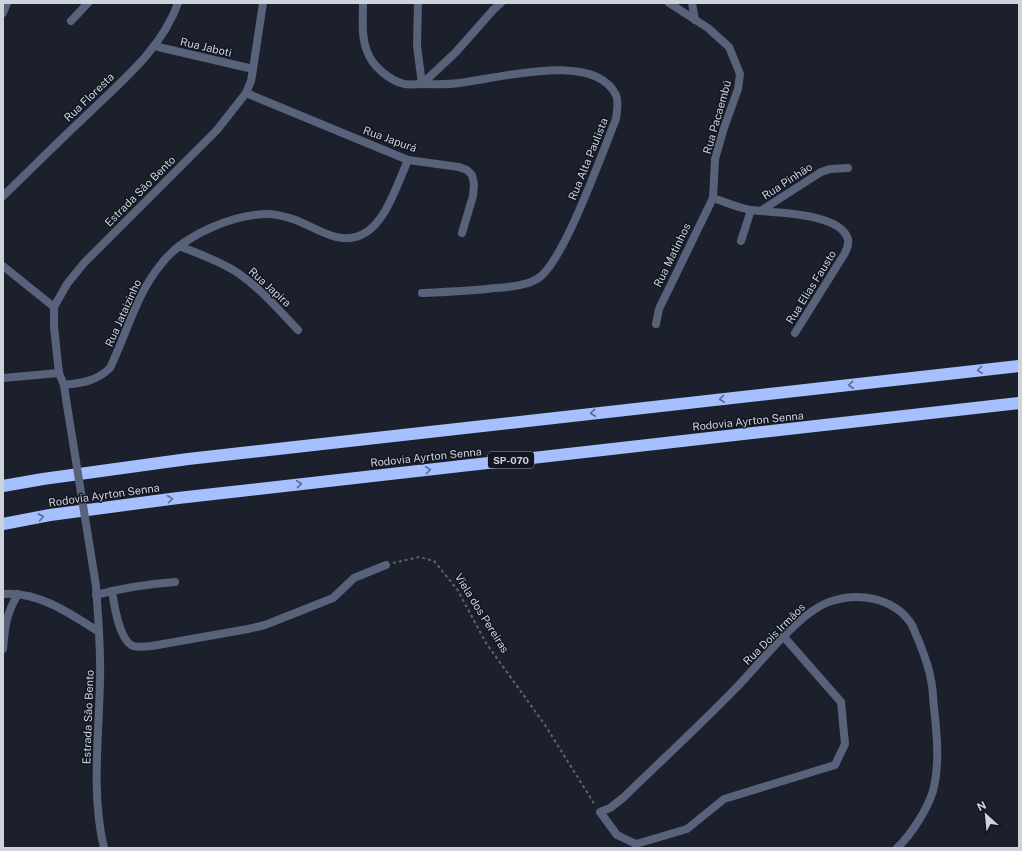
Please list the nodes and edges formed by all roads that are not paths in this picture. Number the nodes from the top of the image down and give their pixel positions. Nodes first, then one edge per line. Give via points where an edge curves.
1 (7, 3) edge
2 (88, 3) edge
3 (178, 3) edge
4 (263, 3) edge
5 (363, 3) edge
6 (418, 3) edge
7 (501, 3) edge
8 (669, 3) edge
9 (692, 3) edge
10 (3, 13) edge
11 (71, 20) dead end
12 (695, 20) junction
13 (154, 46) junction
14 (253, 69) junction
15 (422, 84) junction
16 (246, 93) junction
17 (408, 160) junction
18 (848, 168) dead end
19 (3, 196) edge
20 (713, 198) junction
21 (751, 210) junction
22 (762, 210) junction
23 (462, 233) dead end
24 (741, 241) dead end
25 (179, 246) junction
26 (3, 266) edge
27 (422, 293) dead end
28 (54, 307) junction
29 (656, 324) dead end
30 (298, 330) dead end
31 (795, 333) dead end
32 (1019, 366) edge
33 (59, 373) junction
34 (3, 378) edge
35 (64, 385) junction
36 (1019, 403) edge
37 (3, 486) edge
38 (3, 524) edge
39 (386, 565) road end
40 (175, 582) dead end
41 (112, 590) junction
42 (3, 594) edge
43 (18, 594) junction
44 (96, 595) junction
45 (99, 632) junction
46 (784, 636) junction
47 (3, 649) edge
48 (104, 848) edge
49 (897, 848) edge

1 - 10 street
2 - 11 street
3 - 13 street, Rua Floresta via 172,19
4 - 14 street, Estrada São Bento
5 - 15 street, Rua Alta Paulista via 363,33 366,51 373,63 394,80 406,84
6 - 15 street via 417,46
7 - 15 street
8 - 12 street, Rua Pacaembú
9 - 12 street
12 - 20 street, Rua Pacaembú via 729,47 740,74 738,89 715,159
13 - 14 street, Rua Jaboti
13 - 19 street, Rua Floresta via 127,76
14 - 16 street, Estrada São Bento
15 - 27 street, Rua Alta Paulista via 459,83 532,71 582,72 598,77 610,86 618,106 616,119 582,204 556,258 545,273 527,283 509,287
16 - 17 street, Rua Japurá
16 - 28 street, Estrada São Bento via 217,130 84,263 67,284
17 - 23 street, Rua Japurá via 459,167 472,175 473,196
17 - 25 street, Rua Jataizinho via 385,212 365,234 342,239 292,219 270,214 231,221 209,229
18 - 22 street, Rua Pinhão via 821,172
20 - 21 street, Rua Elias Fausto
20 - 29 street, Rua Matinhos via 659,309
21 - 22 street, Rua Elias Fausto
21 - 24 street
22 - 31 street, Rua Elias Fausto via 821,220 839,227 848,239 845,254
25 - 30 street, Rua Japira via 238,273 259,290
25 - 35 street, Rua Jataizinho via 148,282 110,368 103,376 92,381
26 - 28 street
28 - 33 street, Estrada São Bento
32 -> 37 highway via 188,459
33 - 34 street
33 - 35 street, Estrada São Bento
35 - 44 street, Estrada São Bento, bridge
38 -> 36 highway, Rodovia Ayrton Senna / SP-070 via 178,498
39 - 41 street via 354,578 333,598 265,625 152,646 136,647 126,640 116,613
40 - 41 street
41 - 44 street
42 - 43 street
43 - 45 street via 65,611
43 - 47 street via 9,609
44 - 45 street, Estrada São Bento
45 - 48 street, Estrada São Bento via 98,805
46 - 46 street, Rua Dois Irmãos via 735,689 624,797 600,812 617,835 636,844 687,829 724,799 835,765 844,744 841,702
46 - 49 street, Rua Dois Irmãos via 814,609 848,596 872,598 889,604 911,623 932,681 936,728 936,776 932,793 921,816 905,841

